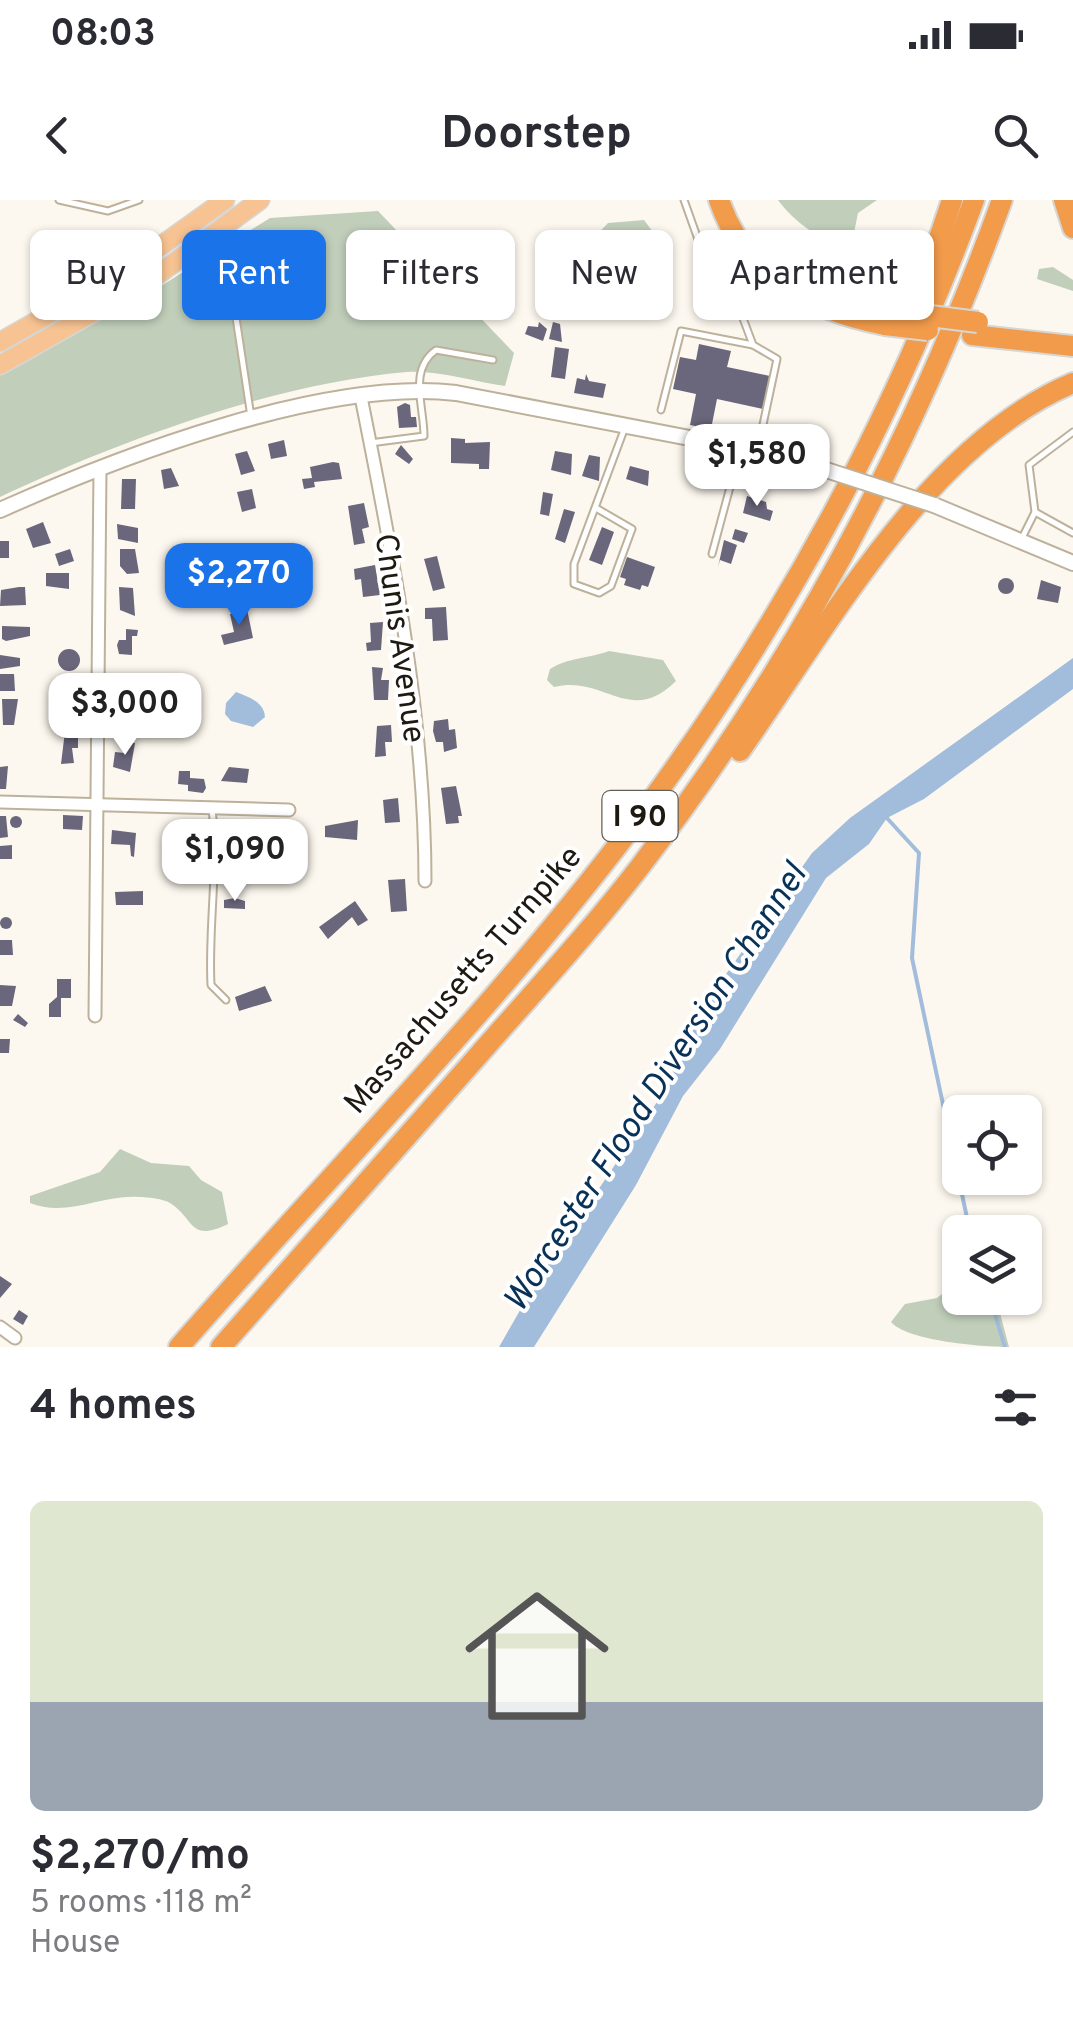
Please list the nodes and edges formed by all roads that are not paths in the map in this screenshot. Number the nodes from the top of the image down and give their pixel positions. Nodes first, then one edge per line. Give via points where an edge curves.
1 (60, 200) edge
2 (138, 200) edge
3 (225, 200) edge
4 (260, 200) edge
5 (684, 200) edge
6 (719, 200) edge
7 (733, 200) edge
8 (952, 200) edge
9 (974, 200) edge
10 (1002, 200) edge
11 (1064, 200) edge
12 (1073, 228) edge
13 (733, 230) edge
14 (750, 230) edge
15 (235, 320) edge
16 (905, 320) edge
17 (975, 328) junction
18 (1073, 335) edge
19 (0, 342) edge
20 (753, 345) junction
21 (1073, 346) edge
22 (493, 360) dead end
23 (1, 363) edge
24 (1073, 384) edge
25 (420, 391) junction
26 (361, 397) junction
27 (661, 410) dead end
28 (252, 420) junction
29 (625, 427) junction
30 (1073, 432) edge
31 (370, 443) junction
32 (740, 448) junction
33 (757, 450) junction
34 (100, 468) junction
35 (856, 470) junction
36 (596, 508) junction
37 (0, 510) edge
38 (1035, 512) junction
39 (1073, 534) edge
40 (1020, 542) junction
41 (712, 554) dead end
42 (1073, 563) edge
43 (0, 802) edge
44 (96, 804) junction
45 (212, 809) junction
46 (289, 810) dead end
47 (638, 870) junction
48 (425, 881) dead end
49 (226, 1000) dead end
50 (96, 1016) dead end
51 (0, 1327) edge
52 (14, 1338) dead end
53 (179, 1347) edge
54 (221, 1347) edge

1 - 2 lane via 108,211
3 - 19 main road via 127,270
4 - 23 main road via 149,281
5 - 20 lane via 699,246
6 - 13 highway
7 - 14 highway
8 - 35 highway
9 - 35 highway, Massachusetts Turnpike / I 90
10 - 47 highway, Massachusetts Turnpike / I 90 via 938,368 838,565 754,706
11 - 12 highway
15 - 28 lane
16 - 17 highway, bridge
17 - 18 highway
17 - 21 highway
20 - 27 lane via 680,331
20 - 33 lane via 777,359
22 - 25 lane via 436,350 424,358
24 - 47 highway via 984,435 939,480 727,769
25 - 26 street
25 - 29 street
25 - 31 lane via 424,436
26 - 28 street
26 - 31 street, Chunis Avenue
28 - 34 street
29 - 32 street
29 - 36 lane
30 - 38 lane via 1030,465
31 - 48 street, Chunis Avenue via 398,583 425,823
32 - 33 street
32 - 41 lane
33 - 40 street, bridge via 934,505
34 - 37 street
34 - 44 street
35 - 53 highway, Massachusetts Turnpike / I 90 via 716,709 601,866
36 - 36 lane via 574,564 574,584 598,593 610,586 632,528
38 - 39 lane
38 - 40 lane
40 - 42 street
43 - 44 street
44 - 45 street
44 - 50 street
45 - 46 street
45 - 49 lane via 211,984
47 - 54 highway, Massachusetts Turnpike / I 90
51 - 52 street

